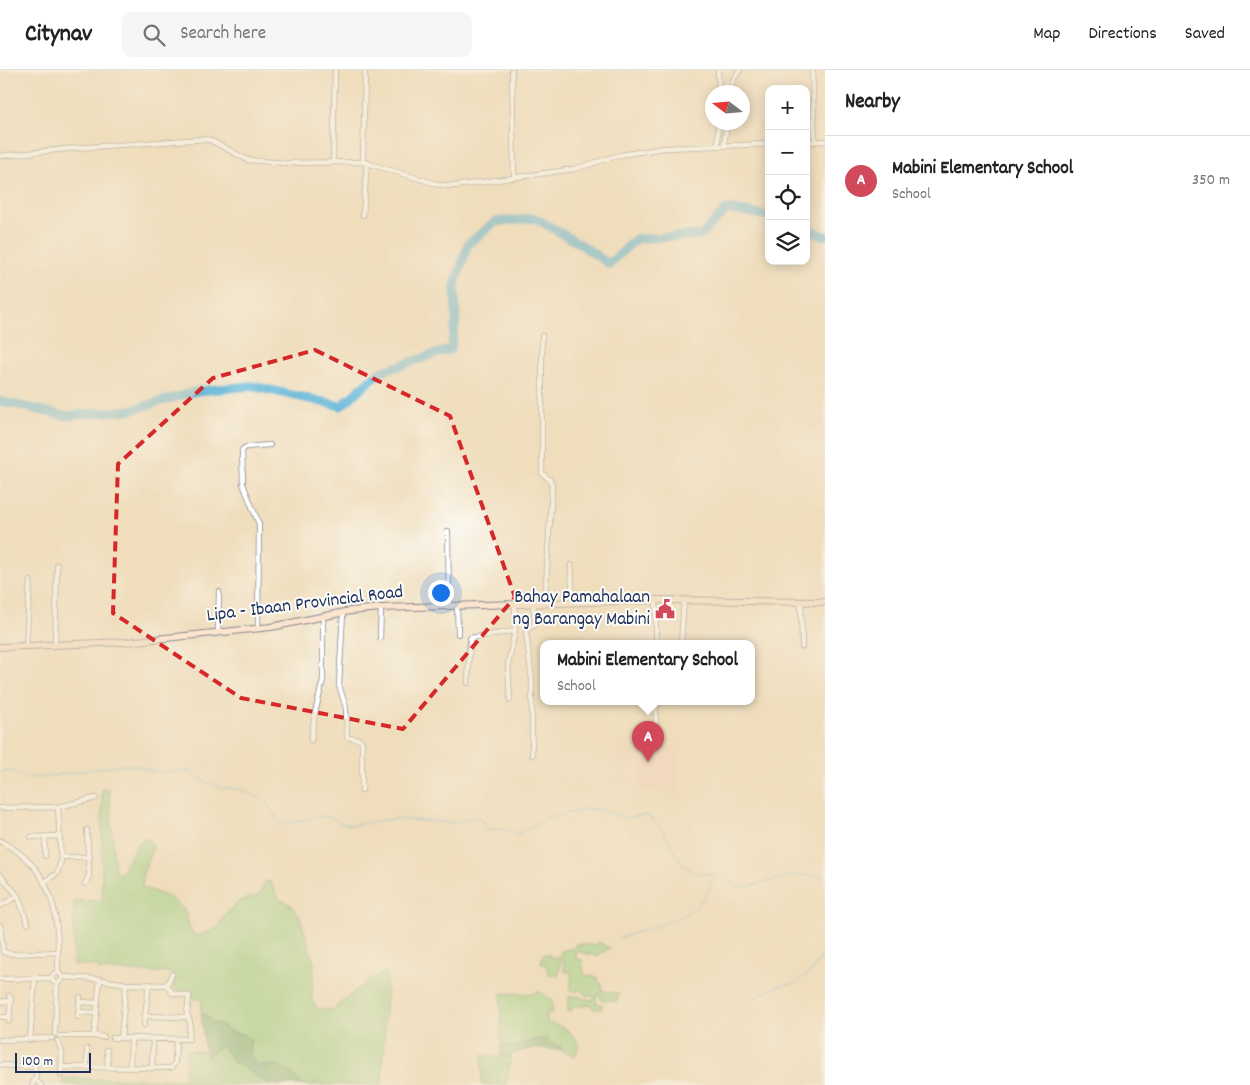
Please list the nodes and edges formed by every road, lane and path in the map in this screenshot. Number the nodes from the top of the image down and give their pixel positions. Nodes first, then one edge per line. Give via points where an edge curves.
1 (335, 70) edge
2 (365, 70) edge
3 (512, 70) edge
4 (718, 70) edge
5 (740, 70) edge
6 (812, 70) edge
7 (718, 85) edge
8 (732, 85) edge
9 (718, 130) edge
10 (727, 130) edge
11 (825, 141) edge
12 (810, 142) edge
13 (815, 142) junction
14 (765, 144) edge
15 (718, 146) junction
16 (724, 146) junction
17 (0, 156) edge
18 (333, 162) junction
19 (365, 162) junction
20 (514, 177) junction
21 (363, 215) dead end
22 (542, 336) dead end
23 (270, 444) dead end
24 (448, 531) dead end
25 (56, 565) dead end
26 (571, 565) dead end
27 (30, 581) dead end
28 (218, 592) dead end
29 (656, 600) junction
30 (684, 600) junction
31 (545, 602) junction
32 (572, 602) junction
33 (801, 602) junction
34 (825, 602) edge
35 (515, 603) junction
36 (533, 603) junction
37 (457, 605) junction
38 (449, 606) junction
39 (381, 608) junction
40 (343, 612) junction
41 (323, 617) junction
42 (258, 628) junction
43 (218, 631) junction
44 (515, 631) junction
45 (458, 634) dead end
46 (380, 638) dead end
47 (656, 640) edge
48 (681, 640) edge
49 (0, 646) edge
50 (26, 646) junction
51 (55, 646) junction
52 (802, 647) dead end
53 (468, 683) dead end
54 (510, 700) dead end
55 (656, 705) edge
56 (656, 732) dead end
57 (311, 740) dead end
58 (532, 755) dead end
59 (362, 790) dead end
60 (96, 798) dead end
61 (58, 807) junction
62 (0, 808) edge
63 (87, 830) dead end
64 (60, 836) junction
65 (31, 837) dead end
66 (45, 838) junction
67 (0, 841) edge
68 (45, 856) dead end
69 (62, 857) junction
70 (90, 857) junction
71 (0, 875) edge
72 (44, 883) junction
73 (85, 884) dead end
74 (18, 896) junction
75 (0, 906) edge
76 (28, 924) dead end
77 (0, 925) edge
78 (1, 952) edge
79 (58, 952) junction
80 (58, 973) junction
81 (172, 974) dead end
82 (62, 977) junction
83 (34, 978) junction
84 (52, 978) junction
85 (0, 979) edge
86 (100, 979) junction
87 (57, 984) junction
88 (126, 984) junction
89 (149, 984) junction
90 (167, 985) junction
91 (0, 1002) edge
92 (98, 1003) junction
93 (97, 1013) junction
94 (145, 1016) junction
95 (0, 1017) edge
96 (187, 1017) junction
97 (144, 1025) dead end
98 (94, 1036) junction
99 (57, 1037) junction
100 (104, 1037) dead end
101 (113, 1038) dead end
102 (121, 1038) junction
103 (131, 1039) junction
104 (153, 1039) junction
105 (0, 1040) edge
106 (30, 1040) junction
107 (176, 1040) junction
108 (87, 1049) dead end
109 (107, 1050) dead end
110 (0, 1065) edge
111 (62, 1067) junction
112 (87, 1067) junction
113 (108, 1067) junction
114 (130, 1068) junction
115 (152, 1068) junction
116 (61, 1075) dead end
117 (33, 1083) edge
118 (41, 1085) edge

1 - 18 street
2 - 19 street
3 - 20 street
4 - 7 street
5 - 8 street
6 - 13 street
9 - 15 street
10 - 16 street
11 - 13 street
12 - 13 street
14 - 16 street
15 - 16 street
15 - 20 street via 665,148 620,155 574,169
17 - 18 street via 204,139 248,160
18 - 19 street
19 - 20 street via 440,185 455,186
19 - 21 street
22 - 31 street via 542,473 552,486
23 - 42 street via 242,450 243,484 259,524
24 - 38 street
25 - 51 street
26 - 32 street
27 - 50 street
28 - 43 street
29 - 30 main road, Lipa - Ibaan Provincial Road
29 - 32 main road, Lipa - Ibaan Provincial Road
29 - 47 street
30 - 33 main road, Lipa - Ibaan Provincial Road
30 - 48 street
31 - 32 main road, Lipa - Ibaan Provincial Road
31 - 36 main road, Lipa - Ibaan Provincial Road
33 - 34 main road, Lipa - Ibaan Provincial Road
33 - 52 street
35 - 36 main road, Lipa - Ibaan Provincial Road
35 - 37 main road, Lipa - Ibaan Provincial Road
35 - 44 street
36 - 58 street via 536,624 526,630 532,680
37 - 38 main road, Lipa - Ibaan Provincial Road
37 - 45 street
38 - 39 main road, Lipa - Ibaan Provincial Road
39 - 40 main road, Lipa - Ibaan Provincial Road
39 - 46 street
40 - 41 main road, Lipa - Ibaan Provincial Road
40 - 59 street via 340,691 346,708 347,737 362,742
41 - 42 main road, Lipa - Ibaan Provincial Road
41 - 57 street via 323,680
42 - 43 main road, Lipa - Ibaan Provincial Road
43 - 51 main road, Lipa - Ibaan Provincial Road
44 - 53 street via 470,638
44 - 54 street via 508,664
49 - 50 main road, Lipa - Ibaan Provincial Road
50 - 51 main road, Lipa - Ibaan Provincial Road
55 - 56 street
60 - 61 street
61 - 62 street
61 - 64 street
63 - 70 street
64 - 66 street
64 - 69 street
65 - 66 street
66 - 68 street
67 - 72 street via 23,856
69 - 70 street
69 - 72 street via 57,873
70 - 73 street via 90,876
71 - 74 street
72 - 79 street via 56,913
74 - 75 street
74 - 76 street
77 - 78 street
78 - 79 street
79 - 80 street
80 - 82 street
80 - 84 street
81 - 90 street
82 - 86 street
82 - 87 street
83 - 84 street
83 - 85 street
83 - 106 street
84 - 87 street
86 - 88 street
86 - 92 street
87 - 99 street
88 - 89 street
88 - 102 street
89 - 90 street
89 - 94 street
90 - 96 street via 172,993 189,996
91 - 95 street via 10,998 10,1019
92 - 93 street
92 - 93 street via 79,999 78,1014
93 - 98 street
94 - 96 street
94 - 97 street
96 - 107 street via 190,1038
98 - 99 street
98 - 100 street
99 - 106 street
99 - 111 street
101 - 102 street
102 - 103 street
103 - 104 street
103 - 114 street
104 - 107 street
104 - 115 street
105 - 106 street
107 - 115 street via 173,1067
108 - 112 street
109 - 113 street
110 - 117 street via 32,1066 36,1072
111 - 112 street
111 - 116 street
112 - 113 street
113 - 114 street
114 - 115 street
117 - 118 street

